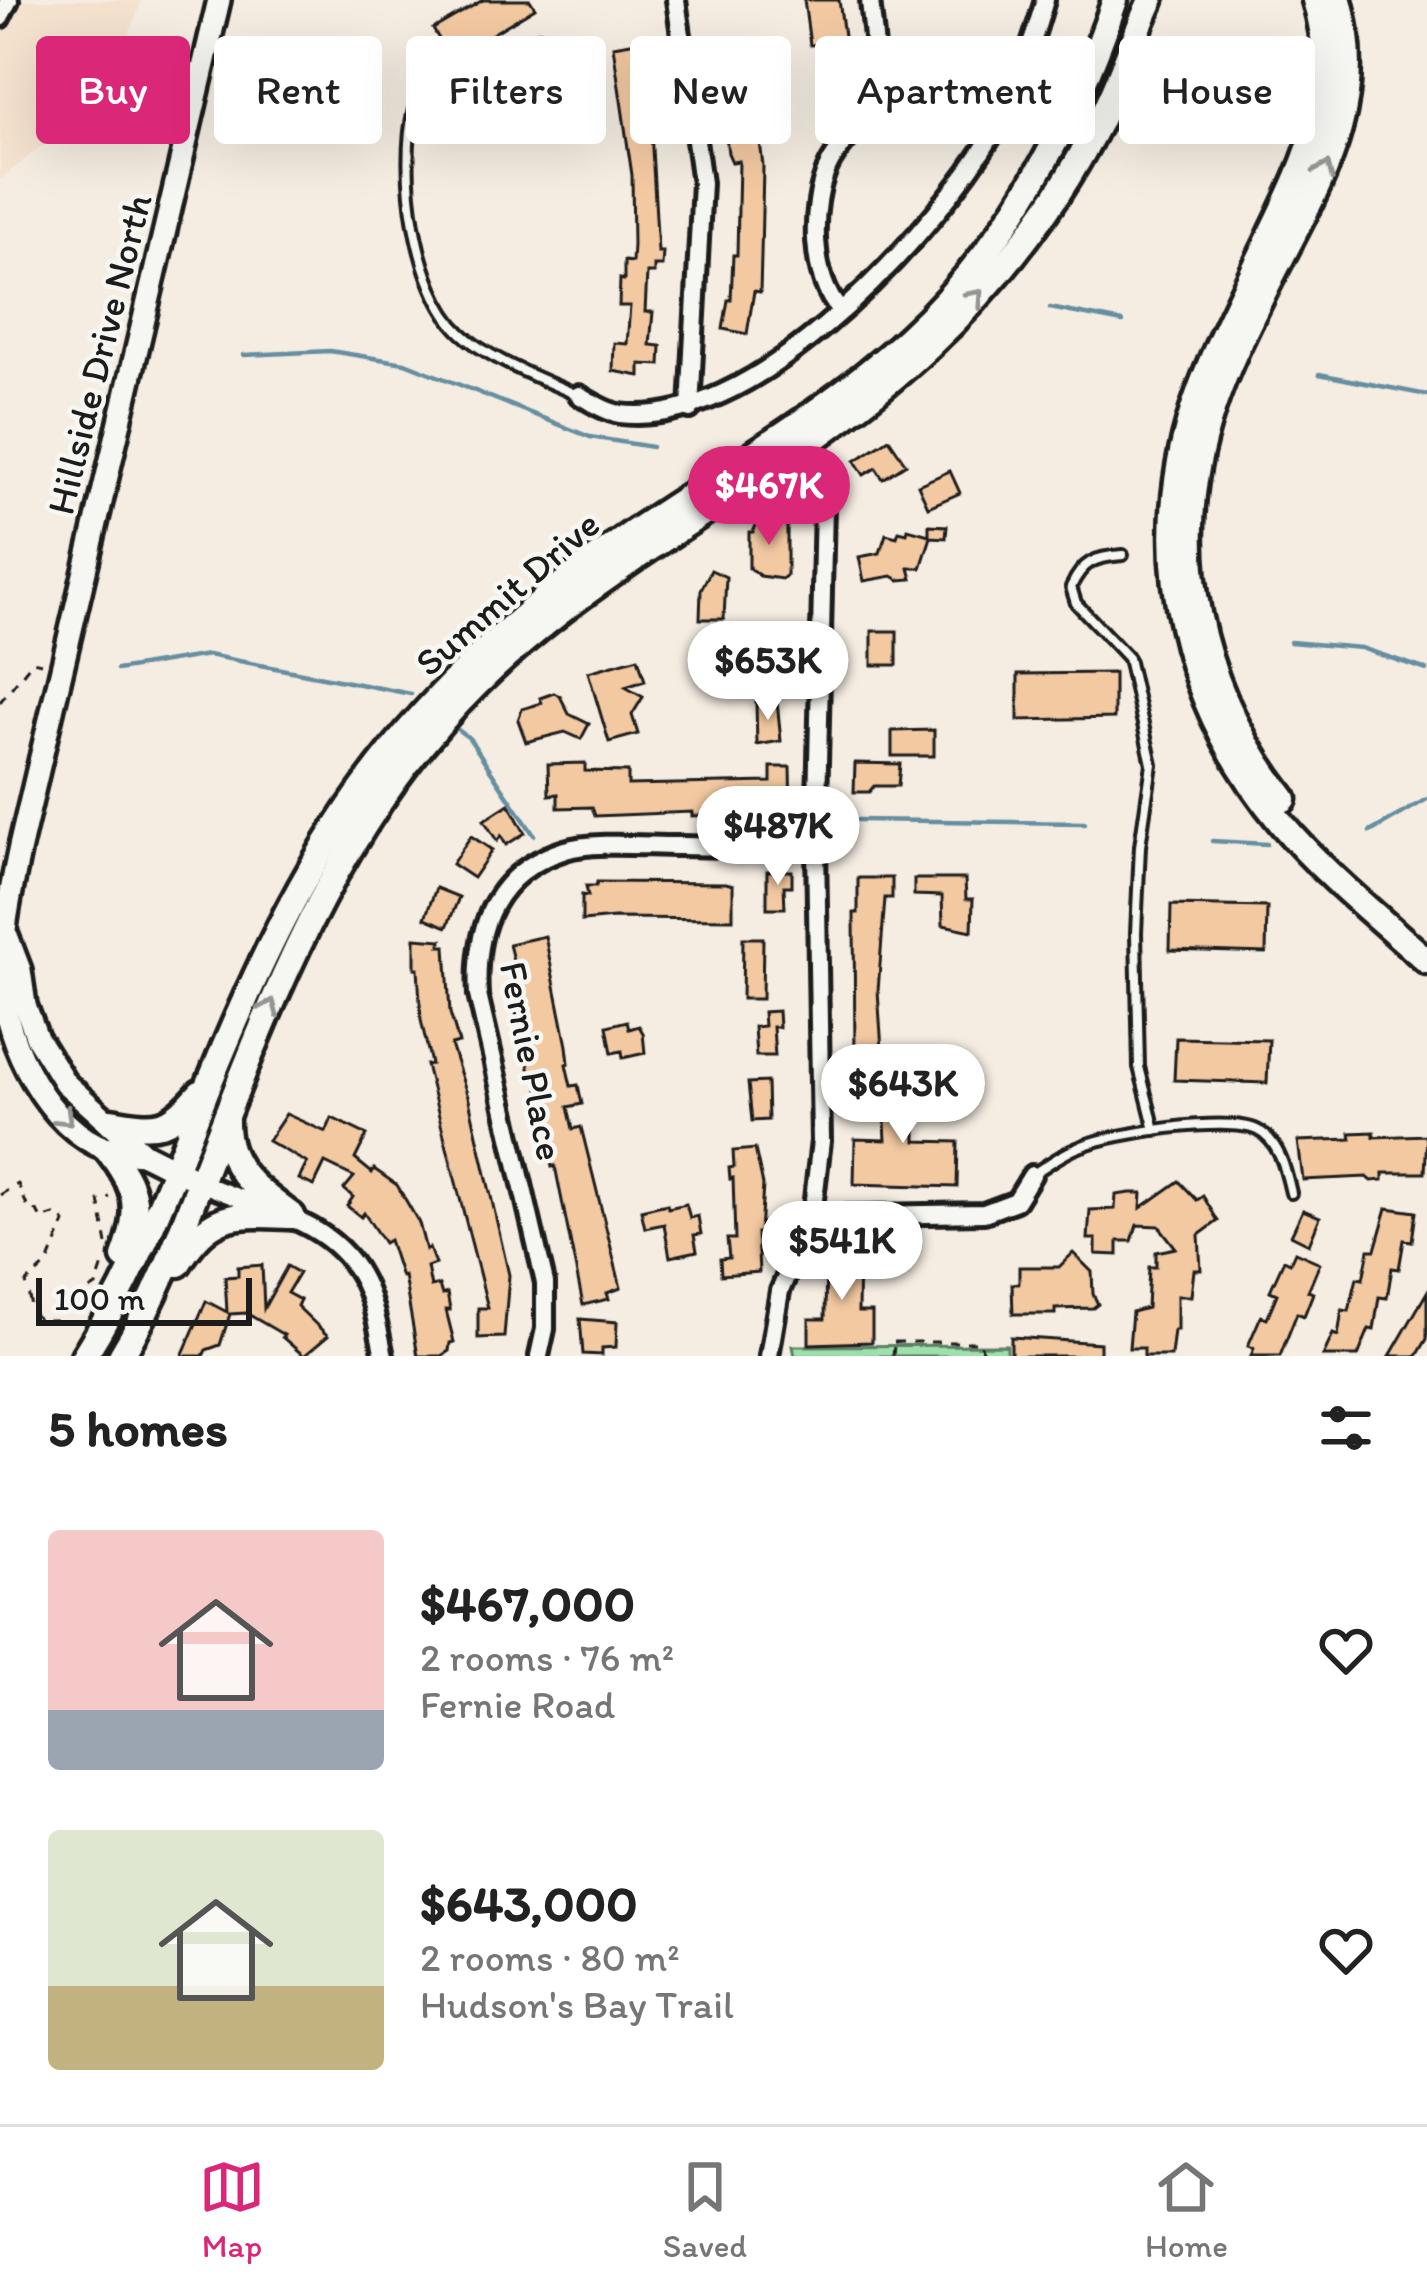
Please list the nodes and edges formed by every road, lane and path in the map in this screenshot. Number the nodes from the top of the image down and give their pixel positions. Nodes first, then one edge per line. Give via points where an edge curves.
1 (9, 0) edge
2 (219, 0) edge
3 (676, 0) edge
4 (870, 0) edge
5 (1045, 0) edge
6 (1115, 0) edge
7 (1136, 0) edge
8 (1151, 0) edge
9 (1315, 0) edge
10 (1339, 0) edge
11 (0, 18) edge
12 (1131, 36) edge
13 (1135, 36) edge
14 (1119, 72) edge
15 (409, 144) edge
16 (842, 311) junction
17 (579, 395) joint
18 (690, 409) junction
19 (824, 505) dead end
20 (1123, 555) dead end
21 (41, 663) dead end
22 (0, 702) edge
23 (816, 848) junction
24 (7, 936) junction
25 (1427, 939) edge
26 (1427, 961) edge
27 (210, 1083) junction
28 (226, 1116) junction
29 (111, 1121) junction
30 (1155, 1130) junction
31 (107, 1149) junction
32 (144, 1154) junction
33 (176, 1171) junction
34 (1032, 1175) joint
35 (200, 1182) junction
36 (1291, 1193) dead end
37 (0, 1195) edge
38 (112, 1196) dead end
39 (292, 1216) junction
40 (812, 1216) junction
41 (106, 1317) junction
42 (126, 1348) edge
43 (84, 1356) edge
44 (384, 1356) edge
45 (538, 1356) edge
46 (769, 1356) edge
47 (893, 1356) edge
48 (982, 1356) edge

1 - 11 street
2 - 24 street, Hillside Drive North via 20,847
3 - 18 street via 702,183
4 - 16 street via 870,104 820,190 823,280
5 - 16 street via 984,149 904,252
6 - 27 main road, Summit Drive via 1059,134 987,250 913,334 851,387 565,582 496,639 388,754 290,902
7 - 12 main road
8 - 13 main road
9 - 26 main road via 1327,72 1317,127 1194,409 1177,497 1174,578 1195,676 1242,771 1318,862
25 -> 10 main road via 1330,850 1255,759 1210,669 1191,573 1193,498 1211,412 1340,131 1350,72
28 -> 14 main road, Summit Drive via 312,913 353,838 444,718 576,598 819,435 927,348 1047,209
15 - 17 lane via 427,277 460,333
16 - 18 street via 743,384
17 - 18 street via 616,414
19 - 23 street
20 - 30 lane via 1089,561 1071,587 1076,603 1128,658 1152,764 1136,933 1139,1067
21 - 22 path via 30,664
23 - 40 street via 821,1141
23 - 45 street, Fernie Place via 568,849 523,870 501,891 479,941 478,995 545,1283
24 - 29 street, Hillside Drive North via 45,1054 77,1096
24 -> 31 street, Hillside Drive North via 3,998 24,1065 66,1120
27 - 29 main road via 164,1125
27 - 33 main road, Summit Drive
28 - 35 main road, Summit Drive
28 - 39 main road via 232,1162
29 - 32 street, Hillside Drive North
30 - 34 lane via 1084,1144
30 - 36 lane via 1260,1131 1276,1146
31 - 32 street, Hillside Drive North
31 - 41 main road via 133,1185 136,1218
32 - 33 street, Hillside Drive North
33 - 35 street, Hillside Drive North
33 - 41 main road, Summit Drive
34 - 40 street via 1016,1201 984,1213
35 - 39 street
35 - 42 main road, Summit Drive
37 - 38 path via 18,1184 41,1219 57,1214 64,1222 48,1263 26,1283 38,1320 55,1320 96,1286 107,1249 99,1200
39 - 42 main road via 212,1222
39 - 44 street via 336,1244 359,1273
40 - 46 street via 780,1291
41 - 43 main road, Summit Drive
47 - 48 path via 894,1344 981,1342

